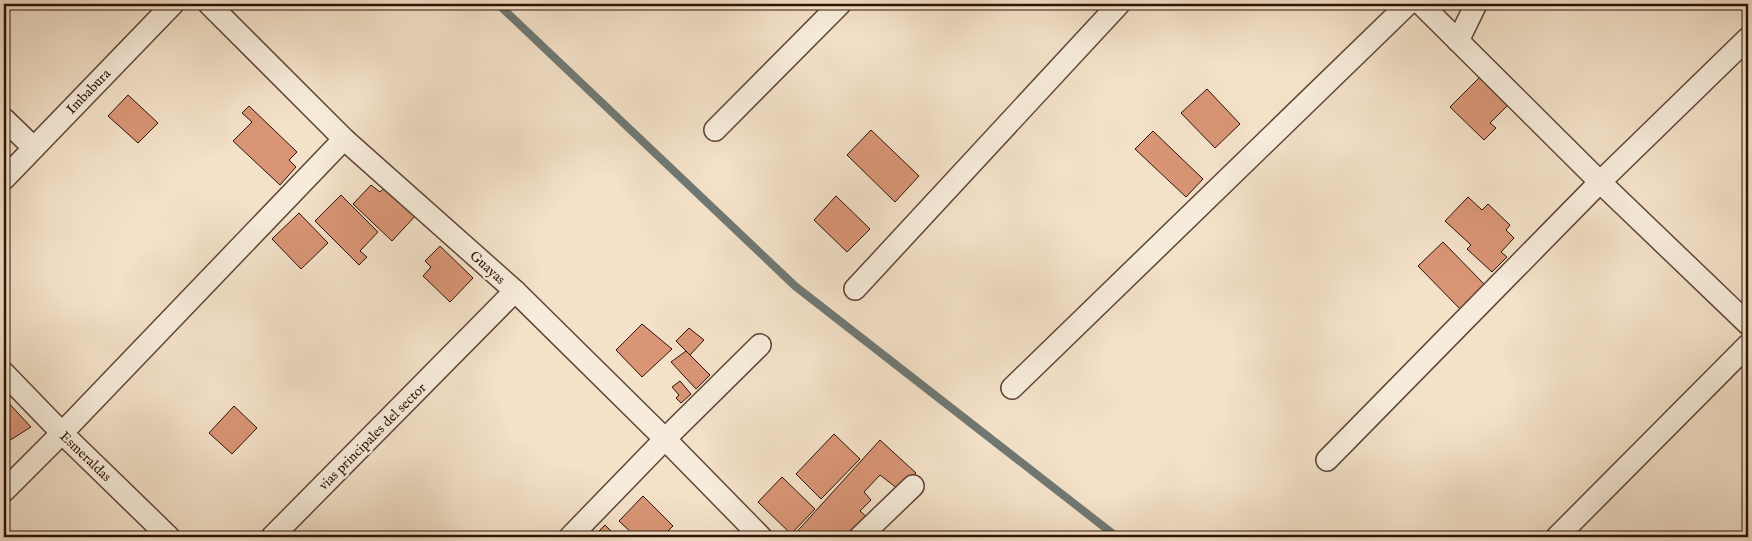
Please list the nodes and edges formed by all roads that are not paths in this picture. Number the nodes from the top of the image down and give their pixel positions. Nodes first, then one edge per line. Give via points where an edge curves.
1 (173, 4) edge
2 (209, 4) edge
3 (840, 4) edge
4 (1118, 4) edge
5 (1408, 4) edge
6 (1421, 4) edge
7 (1476, 4) edge
8 (1748, 38) edge
9 (1458, 41) junction
10 (4, 119) edge
11 (715, 130) dead end
12 (344, 139) junction
13 (34, 148) junction
14 (4, 179) edge
15 (1600, 182) junction
16 (855, 289) dead end
17 (515, 291) junction
18 (1748, 324) edge
19 (760, 345) dead end
20 (1748, 345) edge
21 (9, 378) edge
22 (1012, 388) dead end
23 (62, 433) junction
24 (665, 439) junction
25 (1327, 460) dead end
26 (913, 486) dead end
27 (4, 491) edge
28 (169, 537) edge
29 (272, 537) edge
30 (570, 537) edge
31 (761, 537) edge
32 (860, 537) edge
33 (1557, 537) edge

1 - 13 street, Imbabura
2 - 12 street, Guayas
3 - 11 street
4 - 16 street
5 - 22 street
6 - 9 street
7 - 9 street
8 - 15 street
9 - 15 street
10 - 13 street
12 - 17 street, Guayas
12 - 23 street
13 - 14 street, Imbabura
15 - 18 street
15 - 25 street
17 - 24 street, Guayas
17 - 29 street, vias principales del sector
19 - 24 street
20 - 33 street
21 - 23 street, Esmeraldas
23 - 27 street
23 - 28 street, Esmeraldas
24 - 30 street
24 - 31 street, Guayas
26 - 32 street

